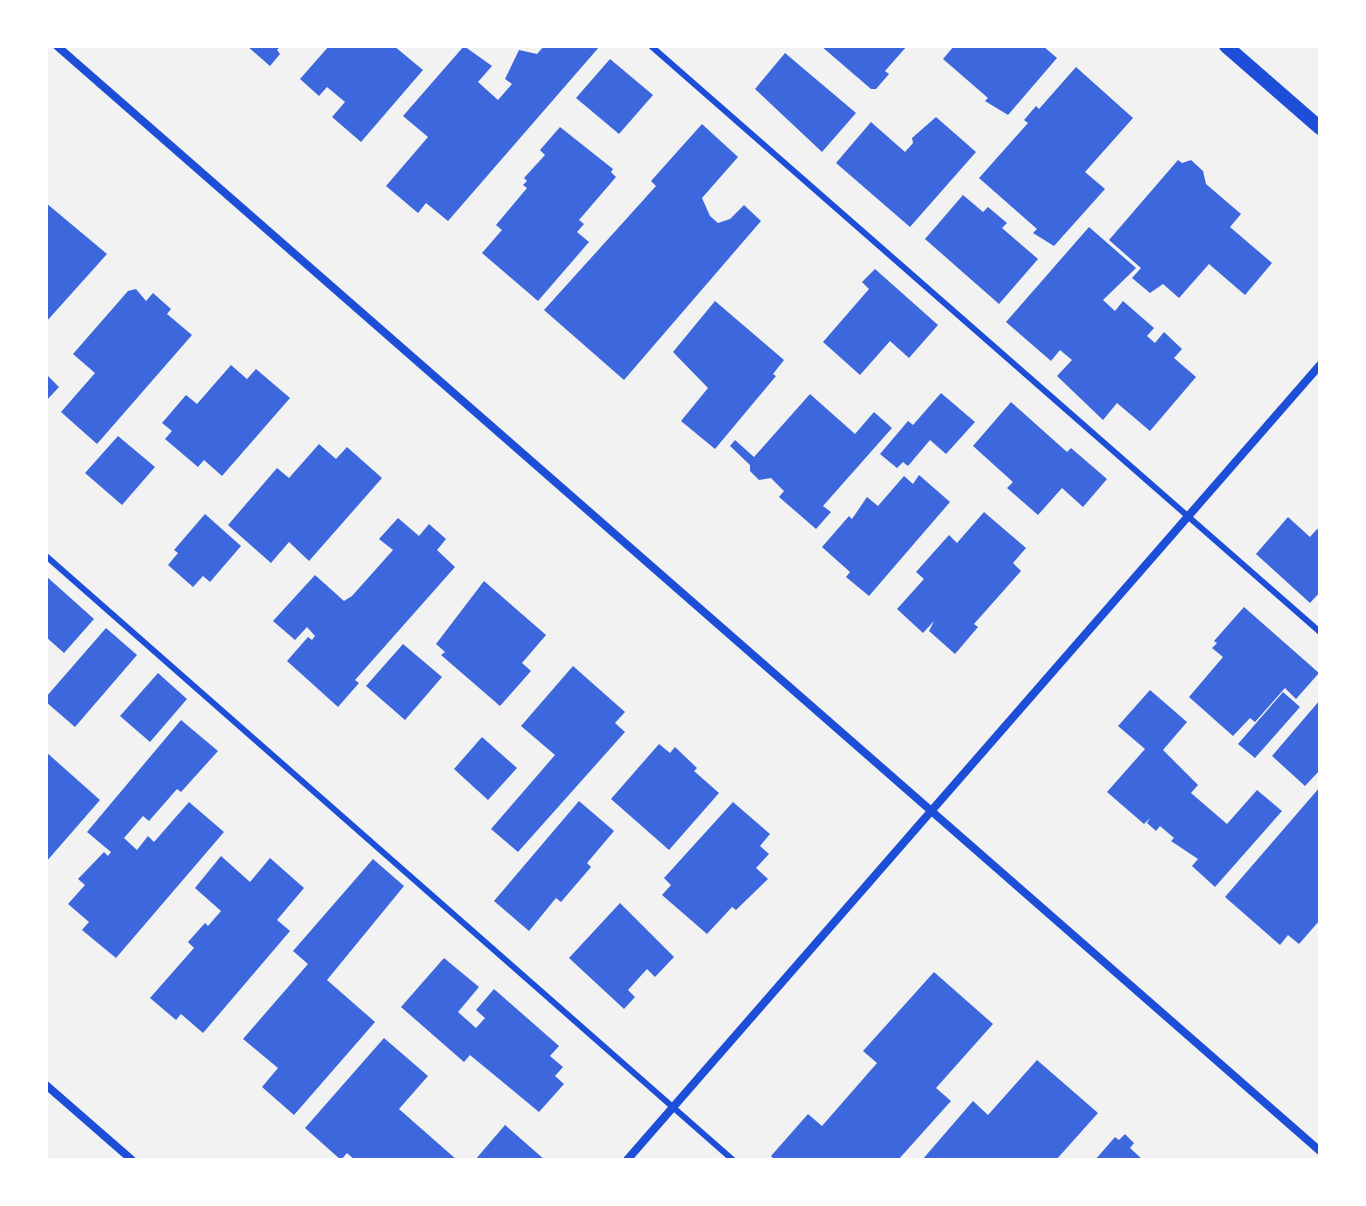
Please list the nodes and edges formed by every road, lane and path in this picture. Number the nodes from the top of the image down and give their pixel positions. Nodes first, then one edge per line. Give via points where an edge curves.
1 (57, 46) edge
2 (651, 46) edge
3 (1226, 46) edge
4 (1320, 128) edge
5 (1320, 365) edge
6 (1188, 517) junction
7 (46, 556) edge
8 (1320, 632) edge
9 (930, 812) junction
10 (46, 1085) edge
11 (673, 1108) junction
12 (1320, 1151) edge
13 (132, 1160) edge
14 (627, 1160) edge
15 (733, 1160) edge

1 - 9 street
2 - 6 lane
3 - 4 street
5 - 6 street
6 - 8 lane
6 - 9 street
7 - 11 lane
9 - 11 street
9 - 12 street
10 - 13 street
11 - 14 street
11 - 15 lane

